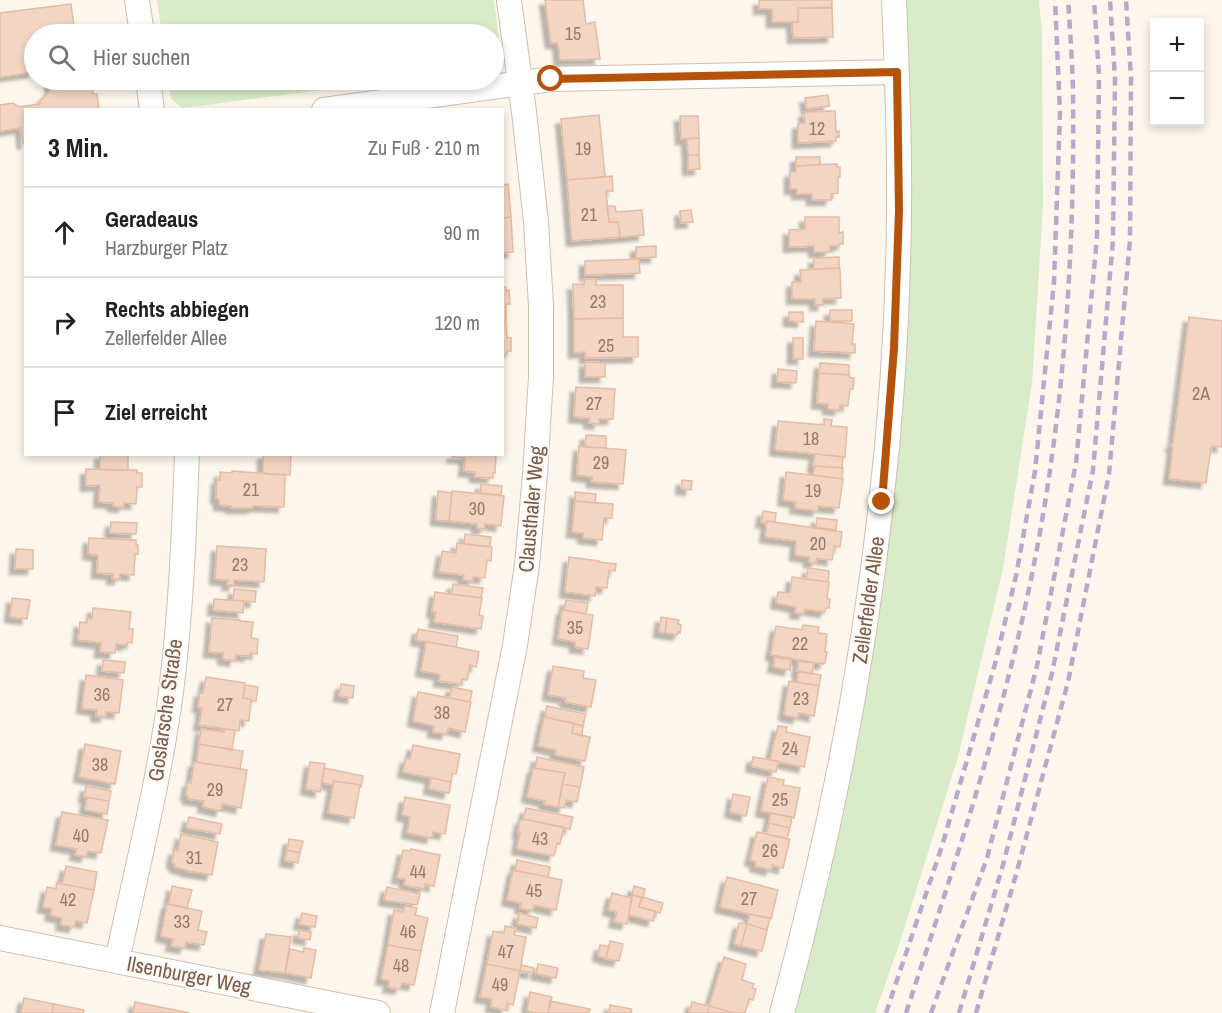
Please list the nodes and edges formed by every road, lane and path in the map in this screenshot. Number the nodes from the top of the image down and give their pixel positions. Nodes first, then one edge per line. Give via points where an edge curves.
1 (137, 0) edge
2 (509, 0) edge
3 (894, 0) edge
4 (141, 24) edge
5 (897, 72) junction
6 (520, 83) junction
7 (504, 85) edge
8 (149, 90) edge
9 (469, 90) edge
10 (152, 108) edge
11 (339, 108) edge
12 (187, 456) edge
13 (0, 939) edge
14 (117, 961) junction
15 (378, 1013) edge
16 (442, 1013) edge
17 (782, 1013) edge

1 - 4 street
2 - 6 street, Clausthaler Weg
3 - 5 street, Zellerfelder Allee
5 - 6 street via 551,79
5 - 17 street, Zellerfelder Allee via 899,211 882,502 842,764
6 - 7 street
6 - 16 street, Clausthaler Weg via 541,306 534,485 515,645
8 - 10 street
9 - 11 street
12 - 14 street, Goslarsche Straße via 171,693
13 - 14 street, Ilsenburger Weg
14 - 15 street, Ilsenburger Weg

